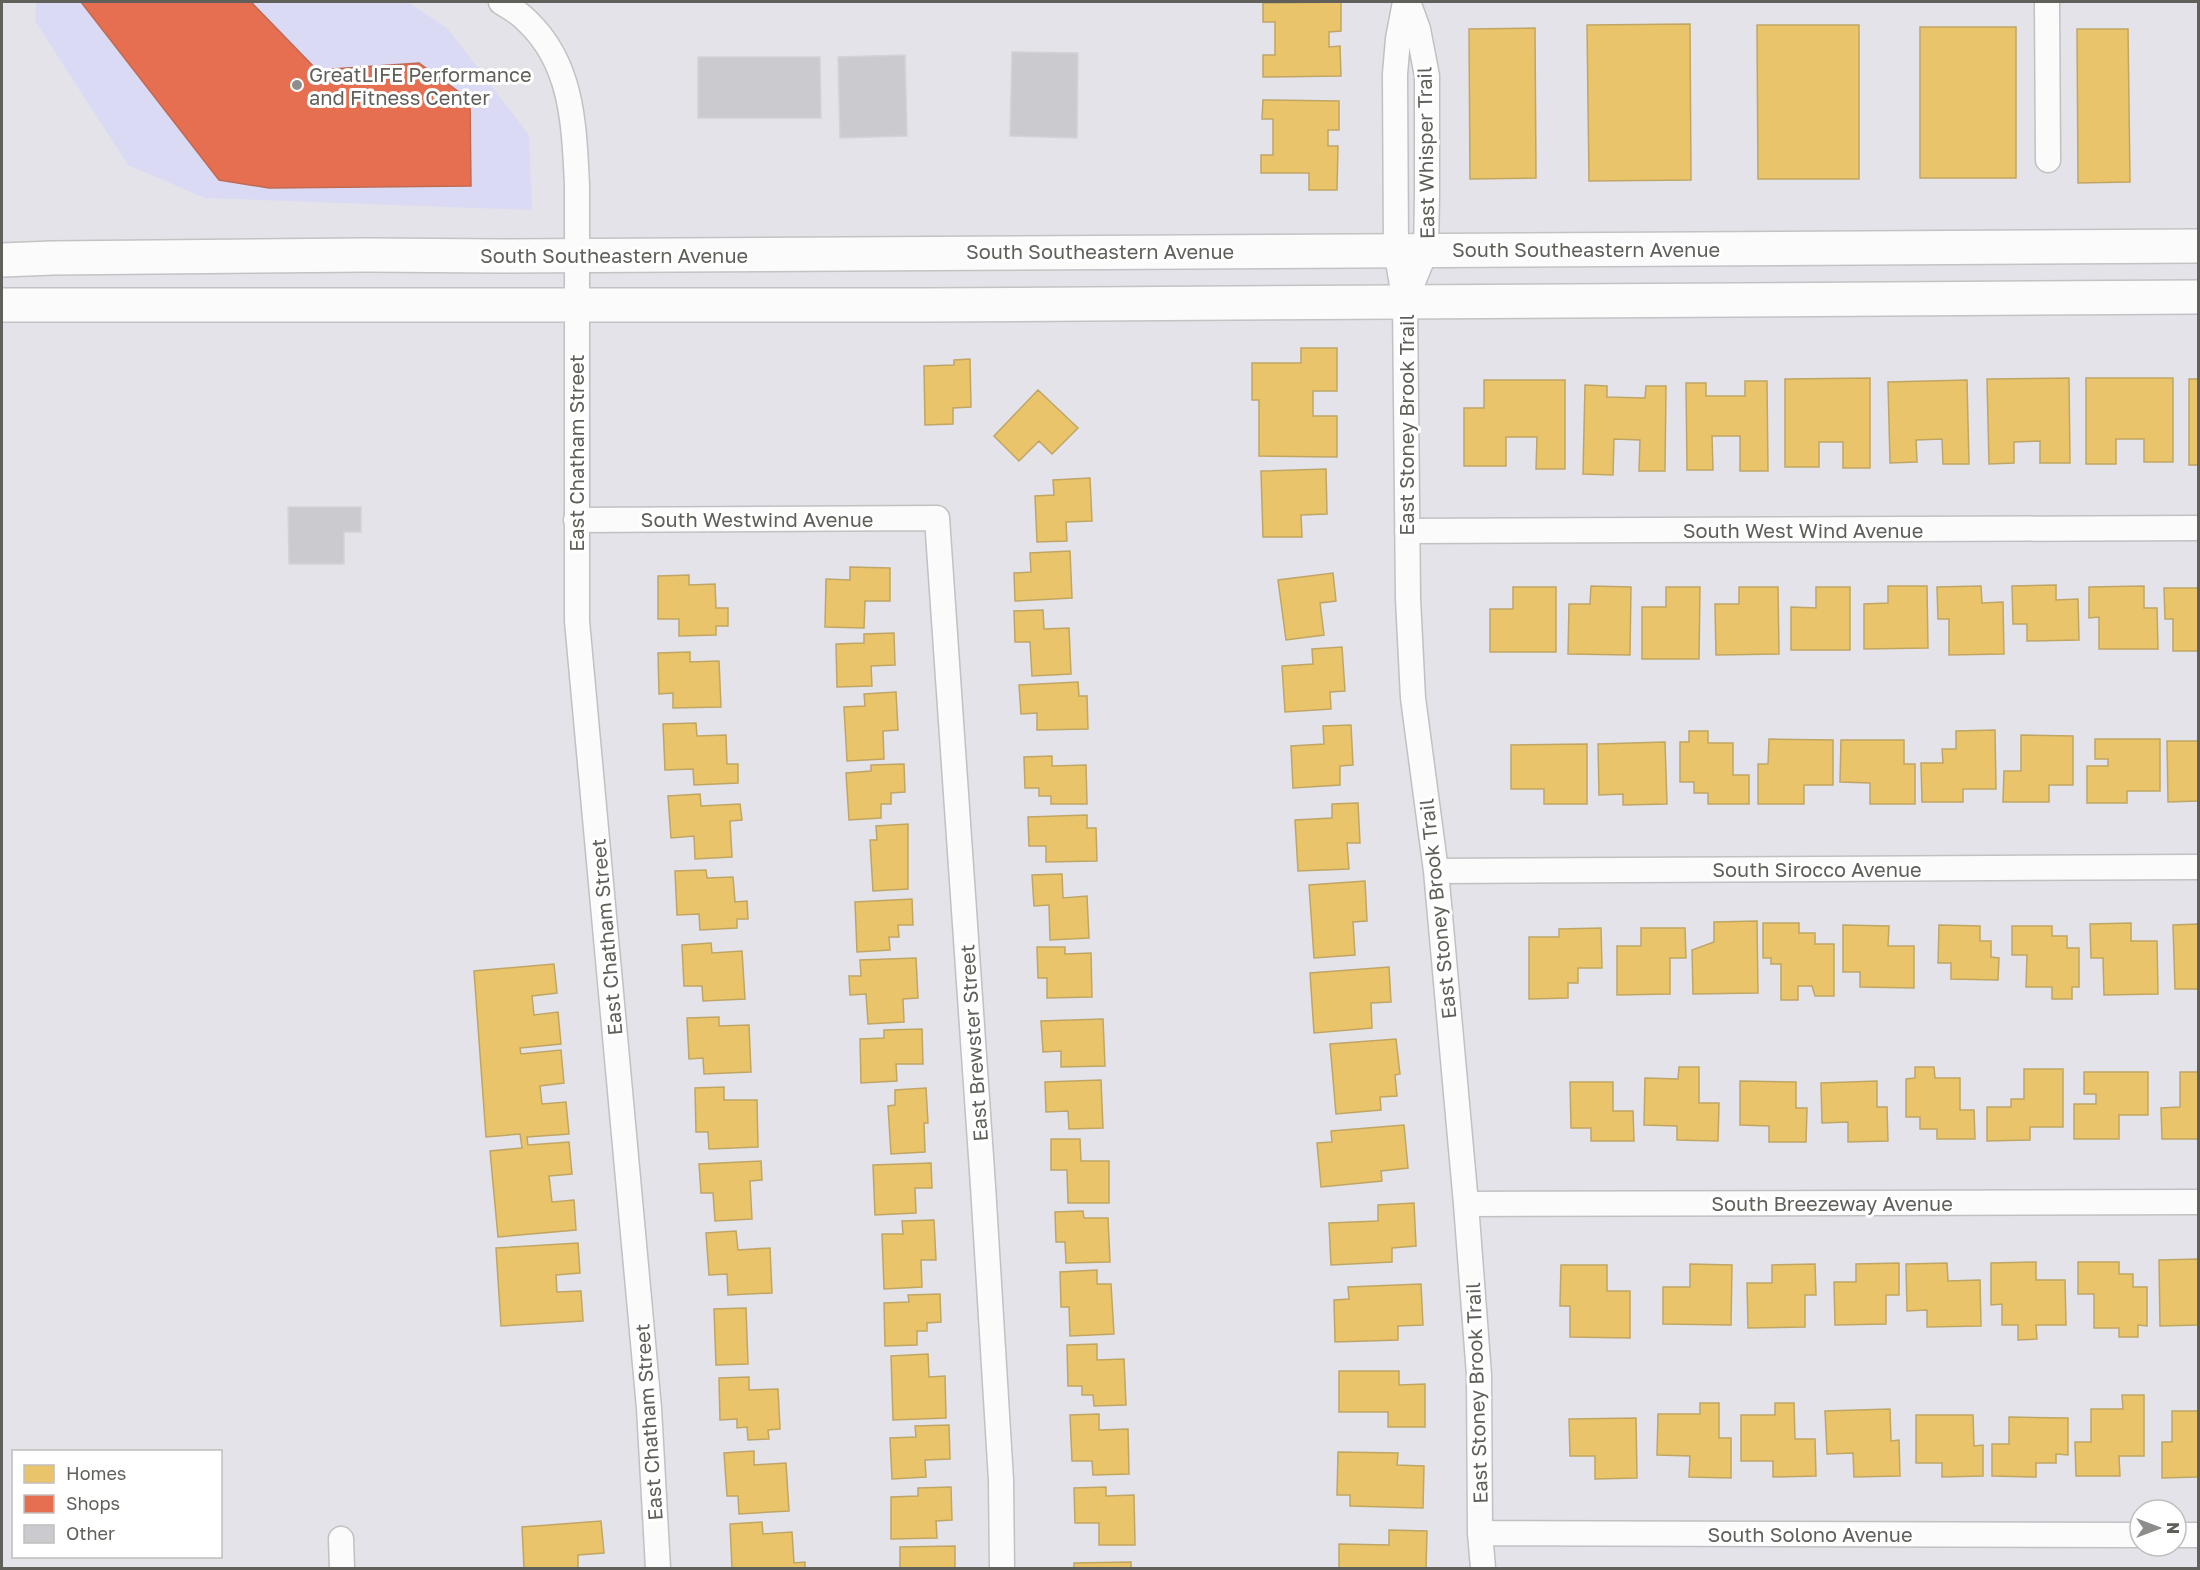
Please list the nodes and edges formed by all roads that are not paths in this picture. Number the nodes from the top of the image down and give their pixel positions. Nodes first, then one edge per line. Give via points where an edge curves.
1 (501, 2) edge
2 (1406, 2) edge
3 (2047, 2) edge
4 (2048, 160) dead end
5 (2199, 246) edge
6 (1411, 250) junction
7 (576, 255) junction
8 (2, 260) edge
9 (2199, 297) edge
10 (1405, 302) junction
11 (2, 305) edge
12 (576, 305) junction
13 (937, 518) joint
14 (576, 520) junction
15 (2199, 528) edge
16 (1407, 531) junction
17 (2199, 867) edge
18 (1436, 871) junction
19 (2199, 1202) edge
20 (1466, 1204) junction
21 (1480, 1533) junction
22 (2128, 1535) edge
23 (341, 1539) dead end
24 (342, 1569) edge
25 (658, 1569) edge
26 (1002, 1569) edge
27 (1483, 1569) edge

1 - 7 street, East Chatham Street via 527,20 552,49 564,78 573,116
2 - 6 street, East Whisper Trail via 1395,74
2 - 6 street, East Whisper Trail via 1418,29 1427,76
3 - 4 street
5 - 6 main road, South Southeastern Avenue
6 - 7 main road, South Southeastern Avenue
6 - 10 street, East Whisper Trail
7 - 8 main road, South Southeastern Avenue
7 - 12 street, East Chatham Street
9 - 10 main road
10 - 12 main road
10 - 16 street, East Stoney Brook Trail
11 - 12 main road
12 - 14 street, East Chatham Street
13 - 14 street, South Westwind Avenue
13 - 26 street, East Brewster Street via 984,1198
14 - 25 street, East Chatham Street via 580,670 648,1396
15 - 16 street, South West Wind Avenue
16 - 18 street, East Stoney Brook Trail via 1413,698
17 - 18 street, South Sirocco Avenue
18 - 20 street, East Stoney Brook Trail
19 - 20 street, South Breezeway Avenue
20 - 21 street, East Stoney Brook Trail via 1479,1375
21 - 22 street, South Solono Avenue
21 - 27 street, East Stoney Brook Trail
23 - 24 street

